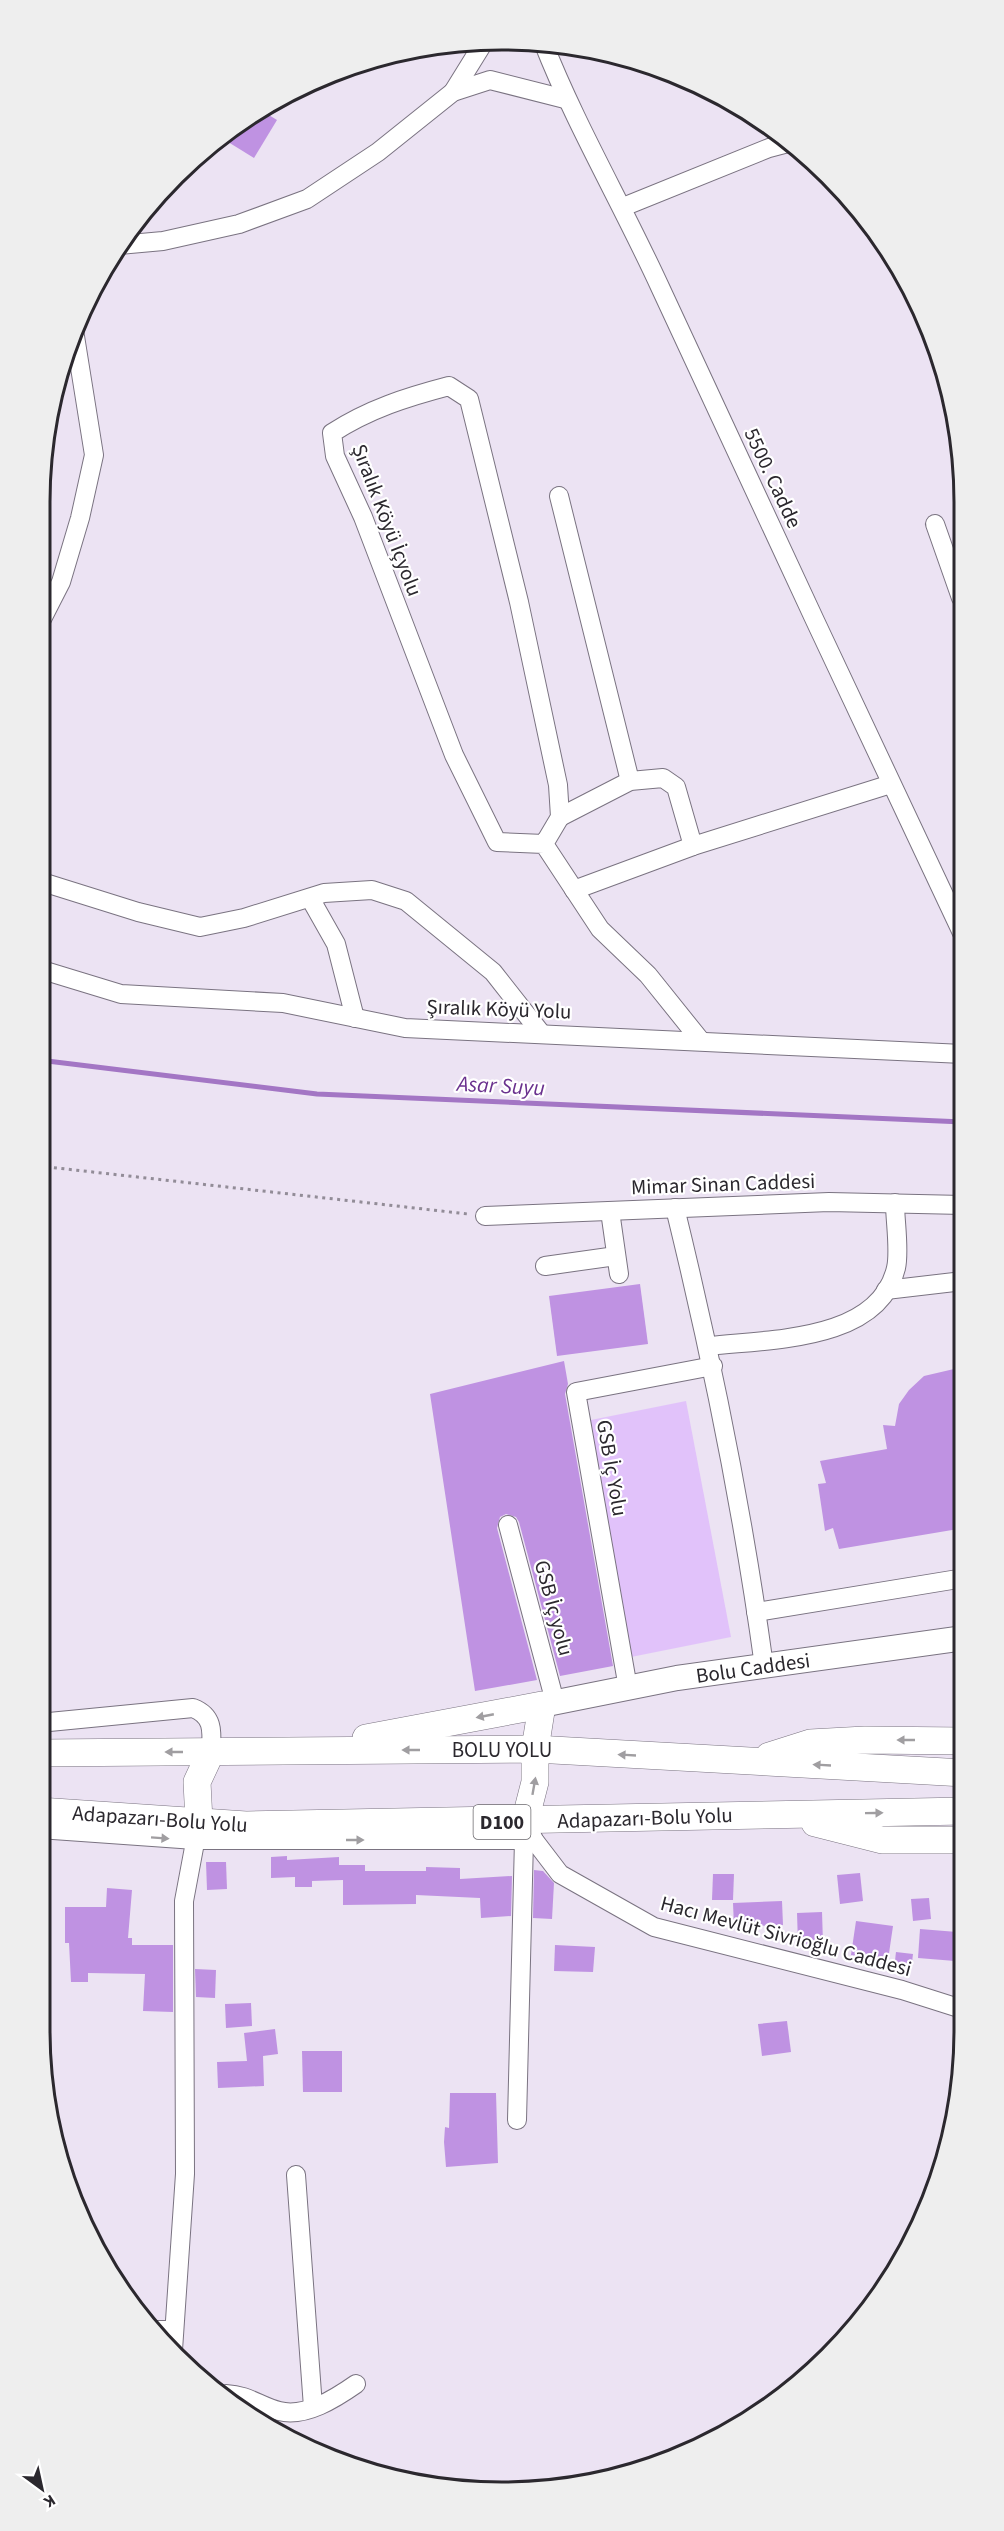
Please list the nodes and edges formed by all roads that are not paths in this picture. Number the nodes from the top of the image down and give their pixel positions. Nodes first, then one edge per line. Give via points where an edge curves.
1 (479, 50) edge
2 (547, 52) edge
3 (453, 92) junction
4 (565, 99) junction
5 (780, 145) edge
6 (622, 207) junction
7 (131, 244) edge
8 (77, 349) edge
9 (559, 496) dead end
10 (935, 524) dead end
11 (954, 578) edge
12 (50, 604) edge
13 (630, 781) junction
14 (891, 784) junction
15 (561, 817) junction
16 (544, 843) junction
17 (693, 846) junction
18 (50, 884) edge
19 (574, 890) junction
20 (310, 898) junction
21 (954, 916) edge
22 (50, 972) edge
23 (355, 1018) junction
24 (541, 1033) junction
25 (701, 1041) junction
26 (954, 1054) edge
27 (895, 1203) junction
28 (954, 1205) edge
29 (675, 1208) junction
30 (610, 1211) junction
31 (485, 1216) road end
32 (545, 1266) dead end
33 (954, 1282) edge
34 (886, 1290) junction
35 (709, 1346) junction
36 (712, 1366) junction
37 (508, 1525) dead end
38 (954, 1580) edge
39 (756, 1612) junction
40 (954, 1639) edge
41 (764, 1666) junction
42 (628, 1688) junction
43 (549, 1704) junction
44 (50, 1722) edge
45 (954, 1741) edge
46 (535, 1749) junction
47 (297, 1751) junction
48 (211, 1752) junction
49 (50, 1753) edge
50 (751, 1761) junction
51 (954, 1772) edge
52 (954, 1811) edge
53 (782, 1815) junction
54 (50, 1825) edge
55 (197, 1831) junction
56 (528, 1834) junction
57 (954, 1840) edge
58 (954, 2007) edge
59 (517, 2120) dead end
60 (296, 2175) dead end
61 (165, 2330) edge
62 (174, 2330) junction
63 (174, 2340) edge
64 (356, 2384) dead end
65 (238, 2395) edge
66 (313, 2407) junction

1 - 3 street
2 - 4 street, 5500. Cadde
3 - 4 street via 490,80
3 - 7 street via 378,152 307,199 239,225
4 - 6 street, 5500. Cadde
5 - 6 street
6 - 14 street, 5500. Cadde
8 - 12 street via 94,454 80,518 61,582
9 - 13 street
10 - 11 street
13 - 15 street
13 - 17 street via 663,778 676,787
14 - 17 street
14 - 21 street, 5500. Cadde
15 - 16 street
15 - 16 street, Şıralık Köyü İçyolu via 558,785 519,602 469,399 449,387 404,398 356,418 332,433 335,456 363,517 454,754 497,842
16 - 19 street
17 - 19 street
18 - 20 street via 200,927
19 - 25 street via 600,929 648,975
20 - 23 street via 336,944
20 - 24 street via 324,893 372,890 406,901 493,972
22 - 23 street, Şıralık Köyü Yolu via 122,994 283,1003
23 - 24 street, Şıralık Köyü Yolu via 405,1028
24 - 25 street, Şıralık Köyü Yolu
25 - 26 street, Şıralık Köyü Yolu
27 - 28 street, Mimar Sinan Caddesi
27 - 29 street, Mimar Sinan Caddesi
27 - 34 street via 897,1268
29 - 30 street, Mimar Sinan Caddesi
29 - 35 street
30 - 31 street, Mimar Sinan Caddesi
30 - 32 street via 617,1265
33 - 34 street
34 - 35 street via 880,1304 827,1332
35 - 36 street
36 - 39 street
36 - 42 street, GSB İç Yolu via 576,1392
37 - 43 street, GSB İç yolu
38 - 39 street
39 - 41 street
40 - 41 main road, Bolu Caddesi
41 - 42 main road, Bolu Caddesi
42 - 43 main road, Bolu Caddesi
43 - 46 highway
43 -> 47 highway
44 - 48 street via 193,1708 211,1722
45 -> 50 highway via 810,1743
46 -> 47 highway, BOLU YOLU
50 -> 46 highway, BOLU YOLU
56 -> 46 highway
47 - 48 highway, BOLU YOLU
48 -> 49 highway, BOLU YOLU
48 - 55 highway via 197,1782
51 -> 50 highway, BOLU YOLU
53 -> 52 highway, Adapazarı-Bolu Yolu / D100
53 - 56 highway, Adapazarı-Bolu Yolu / D100
53 - 57 highway via 882,1840
54 -> 55 highway, Adapazarı-Bolu Yolu / D100
55 -> 56 highway, Adapazarı-Bolu Yolu / D100 via 246,1825
55 - 62 street via 184,1900 185,2174
56 - 58 street, Hacı Mevlüt Sivrioğlu Caddesi via 560,1874 654,1927
56 - 59 street
60 - 66 street
61 - 62 street
62 - 63 street
64 - 66 street
65 - 66 street via 280,2411

